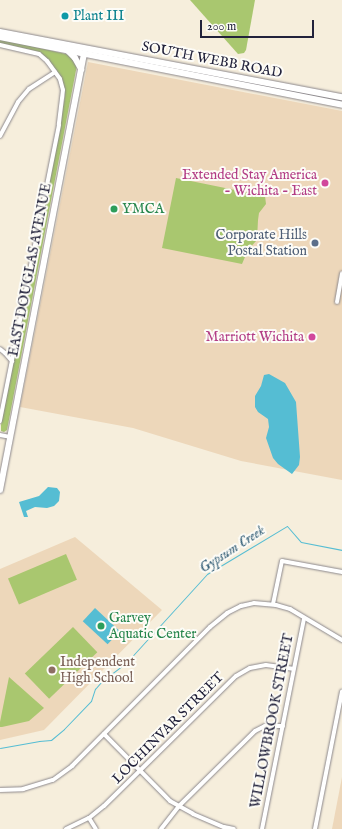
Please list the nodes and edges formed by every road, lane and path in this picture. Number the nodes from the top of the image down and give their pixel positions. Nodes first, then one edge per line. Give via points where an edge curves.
1 (0, 32) edge
2 (0, 37) edge
3 (0, 45) edge
4 (78, 47) junction
5 (96, 50) junction
6 (67, 51) junction
7 (84, 55) junction
8 (81, 70) junction
9 (55, 72) junction
10 (220, 74) junction
11 (219, 81) junction
12 (342, 97) edge
13 (342, 105) edge
14 (0, 136) edge
15 (342, 273) edge
16 (336, 302) dead end
17 (0, 349) edge
18 (12, 361) junction
19 (0, 421) edge
20 (0, 435) edge
21 (10, 437) junction
22 (0, 490) edge
23 (342, 572) edge
24 (273, 604) junction
25 (304, 618) junction
26 (342, 640) edge
27 (293, 669) junction
28 (342, 692) edge
29 (282, 726) junction
30 (104, 734) junction
31 (141, 771) junction
32 (0, 790) edge
33 (178, 806) junction
34 (89, 818) junction
35 (215, 823) junction
36 (66, 829) edge
37 (96, 829) edge
38 (161, 829) edge
39 (213, 829) edge
40 (234, 829) edge
41 (262, 829) edge
42 (315, 829) edge

1 - 4 main road, SOUTH WEBB ROAD
2 - 6 main road, SOUTH WEBB ROAD
3 - 9 street via 39,54
4 - 5 main road, SOUTH WEBB ROAD
4 - 7 main road
5 - 7 main road
5 - 10 main road, SOUTH WEBB ROAD
6 - 7 main road, SOUTH WEBB ROAD
6 - 8 main road via 75,58
7 - 8 main road, EAST DOUGLAS AVENUE
7 - 11 main road, SOUTH WEBB ROAD
8 - 21 main road, EAST DOUGLAS AVENUE
9 - 14 street via 29,89 18,102
9 - 18 street via 64,90 63,102
10 - 11 main road
10 - 12 main road, SOUTH WEBB ROAD
11 - 13 main road, SOUTH WEBB ROAD
15 - 16 street
17 - 18 street
18 - 19 street
20 - 21 street
21 - 22 main road, EAST DOUGLAS AVENUE
23 - 24 street via 282,561
24 - 25 street via 290,609
24 - 30 street via 254,603 227,613
25 - 26 street
25 - 27 street, WILLOWBROOK STREET
27 - 29 street, WILLOWBROOK STREET
27 - 31 street, LOCHINVAR STREET via 266,665 250,668 236,676
28 - 42 street
29 - 33 street via 265,726 255,731
29 - 41 street, WILLOWBROOK STREET
30 - 31 street
30 - 32 street via 72,766 52,780 23,789
31 - 33 street
31 - 34 street, LOCHINVAR STREET
33 - 35 street
33 - 38 street
34 - 36 street, LOCHINVAR STREET
34 - 37 street
35 - 39 street
35 - 40 street

